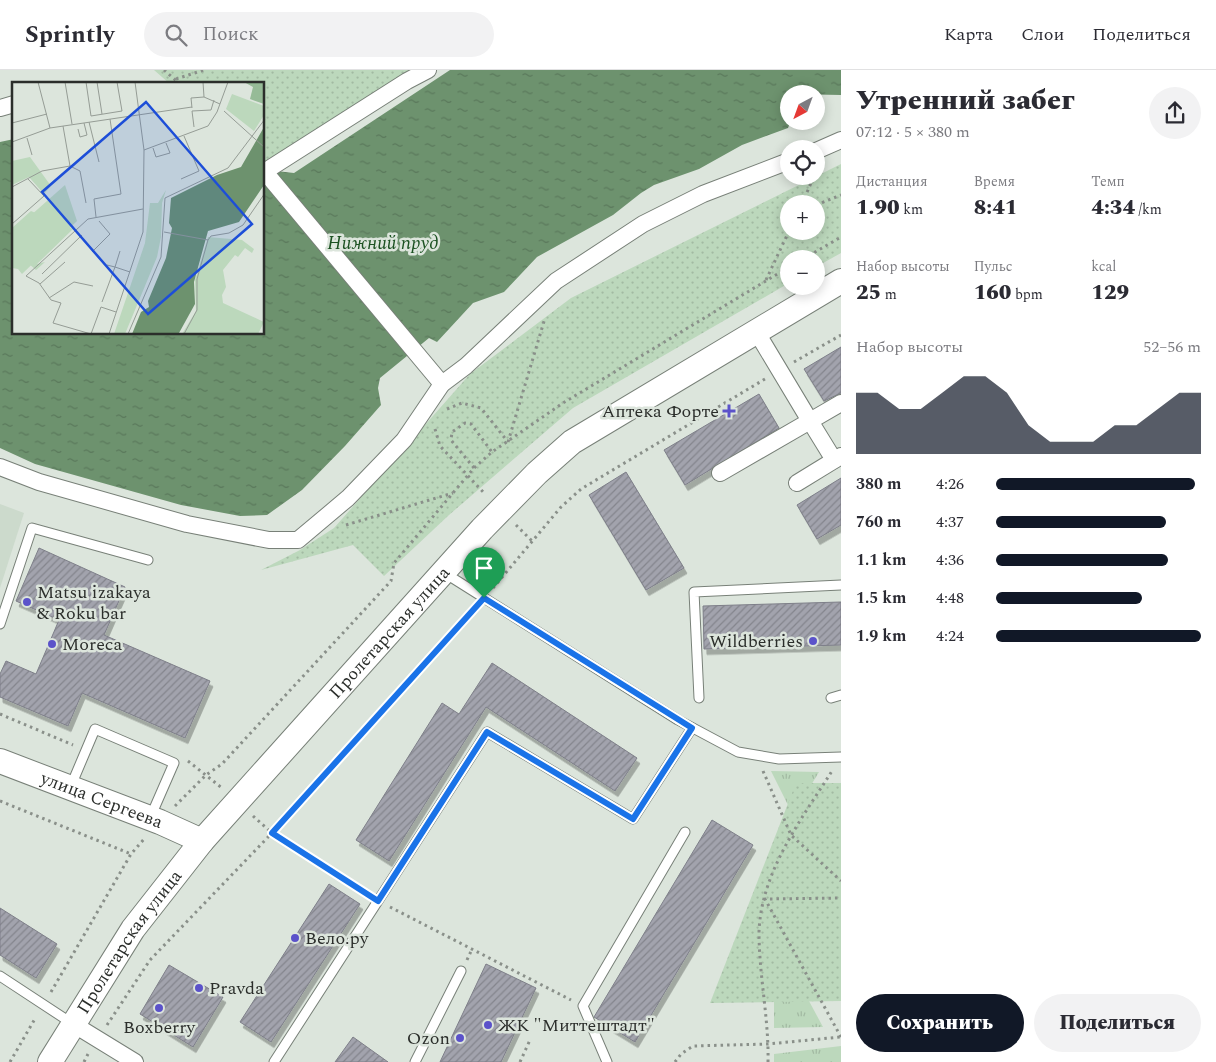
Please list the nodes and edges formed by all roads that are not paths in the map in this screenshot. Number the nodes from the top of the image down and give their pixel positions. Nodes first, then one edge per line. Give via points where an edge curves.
1 (428, 70) edge
2 (841, 140) edge
3 (825, 146) edge
4 (780, 164) edge
5 (265, 171) edge
6 (265, 173) edge
7 (841, 281) edge
8 (756, 331) junction
9 (442, 384) junction
10 (841, 403) edge
11 (810, 420) junction
12 (838, 458) edge
13 (0, 467) edge
14 (720, 473) dead end
15 (797, 484) dead end
16 (148, 560) dead end
17 (443, 572) junction
18 (841, 585) edge
19 (0, 624) edge
20 (841, 695) edge
21 (699, 698) dead end
22 (831, 698) dead end
23 (692, 728) junction
24 (841, 757) edge
25 (0, 761) edge
26 (70, 788) junction
27 (155, 820) junction
28 (685, 832) dead end
29 (202, 841) junction
30 (461, 971) dead end
31 (0, 976) edge
32 (73, 1024) junction
33 (50, 1062) edge
34 (135, 1062) edge
35 (274, 1062) edge
36 (415, 1062) edge
37 (607, 1062) edge

1 - 5 street
2 - 3 street
4 - 9 street via 704,194 643,224 556,281 466,366
6 - 9 street
7 - 8 main road, Пролетарская улица
8 - 11 street
8 - 17 main road, Пролетарская улица via 572,442 531,479
9 - 13 street via 404,440 348,498 298,540 269,540 187,524 39,482
10 - 11 street
11 - 12 street
11 - 14 street
12 - 15 street
16 - 19 lane via 32,528
17 - 23 lane
17 - 29 main road, Пролетарская улица
18 - 21 lane via 694,592
20 - 22 lane
23 - 24 lane via 738,752 756,756 779,760
23 - 35 lane via 633,819 487,732
25 - 26 main road, улица Сергеева
26 - 27 main road, улица Сергеева
26 - 27 lane via 95,729 174,763
27 - 29 main road, улица Сергеева
28 - 37 lane via 583,1006
29 - 32 main road, Пролетарская улица via 133,929
30 - 36 lane
31 - 32 lane
32 - 33 main road, Пролетарская улица
32 - 34 street

